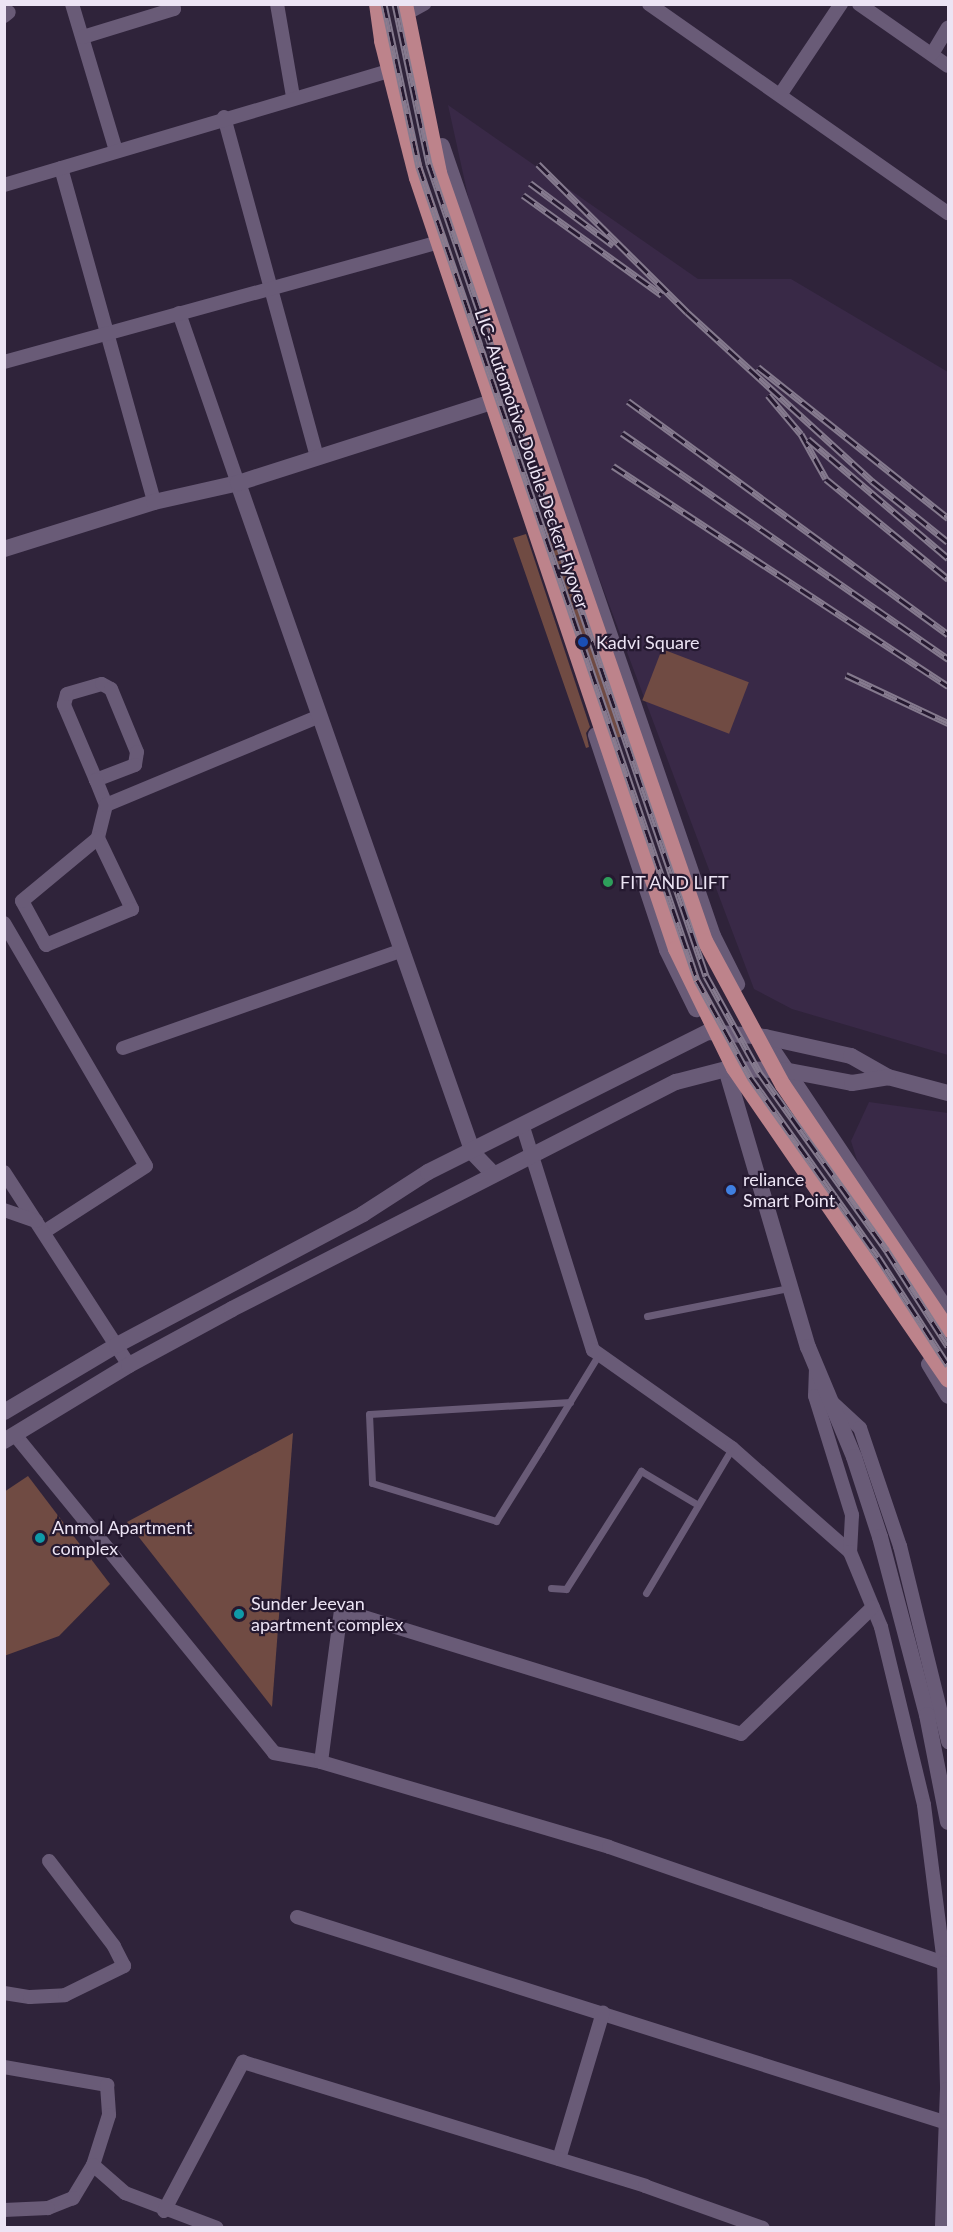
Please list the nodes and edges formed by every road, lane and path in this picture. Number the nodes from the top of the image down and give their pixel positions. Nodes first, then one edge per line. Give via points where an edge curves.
1 (72, 4) edge
2 (173, 4) edge
3 (277, 4) edge
4 (370, 4) edge
5 (377, 4) edge
6 (649, 4) edge
7 (841, 4) edge
8 (859, 4) edge
9 (414, 6) edge
10 (948, 27) edge
11 (83, 37) junction
12 (932, 54) junction
13 (948, 66) edge
14 (383, 73) junction
15 (780, 95) junction
16 (293, 97) junction
17 (224, 117) junction
18 (116, 151) junction
19 (61, 168) junction
20 (6, 181) edge
21 (948, 213) edge
22 (432, 244) junction
23 (270, 292) junction
24 (179, 313) junction
25 (109, 333) junction
26 (4, 362) edge
27 (526, 392) junction
28 (486, 406) junction
29 (317, 457) junction
30 (238, 483) junction
31 (154, 502) junction
32 (4, 549) edge
33 (317, 717) junction
34 (96, 780) junction
35 (106, 806) junction
36 (98, 838) junction
37 (4, 923) edge
38 (400, 951) junction
39 (708, 1032) junction
40 (765, 1037) junction
41 (123, 1048) dead end
42 (726, 1069) junction
43 (784, 1070) junction
44 (888, 1077) junction
45 (948, 1093) edge
46 (523, 1127) junction
47 (473, 1153) junction
48 (534, 1154) junction
49 (4, 1172) edge
50 (492, 1173) junction
51 (4, 1210) edge
52 (40, 1226) junction
53 (789, 1288) junction
54 (948, 1312) edge
55 (647, 1316) dead end
56 (948, 1330) edge
57 (117, 1345) junction
58 (599, 1354) junction
59 (129, 1365) junction
60 (816, 1366) junction
61 (948, 1379) edge
62 (948, 1396) edge
63 (570, 1402) junction
64 (833, 1402) junction
65 (4, 1412) edge
66 (10, 1438) edge
67 (732, 1448) junction
68 (698, 1505) junction
69 (850, 1552) junction
70 (551, 1588) dead end
71 (646, 1593) dead end
72 (873, 1606) junction
73 (948, 1742) edge
74 (321, 1762) junction
75 (948, 1822) edge
76 (49, 1861) dead end
77 (297, 1917) dead end
78 (946, 1966) edge
79 (4, 1993) edge
80 (603, 2012) junction
81 (4, 2067) edge
82 (946, 2122) junction
83 (559, 2159) junction
84 (93, 2165) junction
85 (4, 2210) edge
86 (164, 2211) junction
87 (217, 2228) edge
88 (763, 2228) edge
89 (942, 2228) edge

1 - 11 street
2 - 11 street via 174,9
3 - 16 street
4 - 14 main road
5 - 61 main road, LIC- Automotive Double Decker Flyover via 382,41 417,178 676,949 734,1068
6 - 15 street
7 - 15 street
8 - 12 street
9 - 27 main road via 447,170
9 - 56 main road, LIC- Automotive Double Decker Flyover via 440,173 705,941 783,1085
10 - 12 street
11 - 18 street
12 - 13 street
14 - 16 street
14 - 22 main road
15 - 21 street
16 - 17 street
17 - 18 street
17 - 23 street
18 - 19 street
19 - 20 street
19 - 25 street
22 - 23 street
22 - 28 main road
23 - 24 street
23 - 29 street
24 - 25 street
24 - 30 street
25 - 26 street
25 - 31 street
27 - 28 main road
27 - 40 main road via 713,936
28 - 29 main road
28 - 39 main road via 667,950
29 - 30 main road
30 - 31 main road
30 - 33 main road
31 - 32 main road
33 - 35 street
33 - 38 main road
34 - 34 street via 135,765 137,760 111,689 102,684 67,694 64,705
34 - 35 street
35 - 36 street
36 - 36 street via 132,909 46,945 22,901
37 - 52 street via 146,1166
38 - 41 street
38 - 47 main road
39 - 40 main road
39 - 42 main road
39 - 46 main road
40 - 43 main road
40 - 44 main road via 851,1056
42 - 43 main road
42 - 48 main road via 676,1083
42 - 53 main road
42 - 62 main road
43 - 44 main road via 852,1083
43 - 54 main road
44 - 45 main road
46 - 47 main road
46 - 48 street
47 - 50 main road
47 - 57 main road via 428,1172 272,1265
48 - 50 main road
48 - 58 street via 593,1350
49 - 52 street
50 - 59 main road
51 - 52 street
52 - 57 street
53 - 55 lane
53 - 60 main road
57 - 59 street
57 - 65 main road
58 - 63 lane
58 - 67 street
59 - 66 main road
60 - 64 main road
60 - 69 street via 815,1396 852,1515
63 - 63 lane via 496,1521 372,1483 369,1414
64 - 73 street via 860,1428 904,1557
64 - 75 main road via 880,1537 921,1693
66 - 74 street via 274,1753
67 - 68 lane
67 - 69 street
68 - 70 lane via 642,1472 566,1589
68 - 71 lane
69 - 72 street
72 - 74 street via 741,1734 341,1610
72 - 78 street via 904,1711 924,1805
74 - 78 street via 609,1847
76 - 79 street via 114,1946 124,1966 65,1995
77 - 80 street
78 - 82 street
80 - 82 street
80 - 83 street
81 - 84 street via 107,2085 109,2115
82 - 89 street
83 - 86 street via 243,2062
83 - 88 street
84 - 85 street via 73,2198 48,2208
84 - 86 street via 125,2193
86 - 87 street

